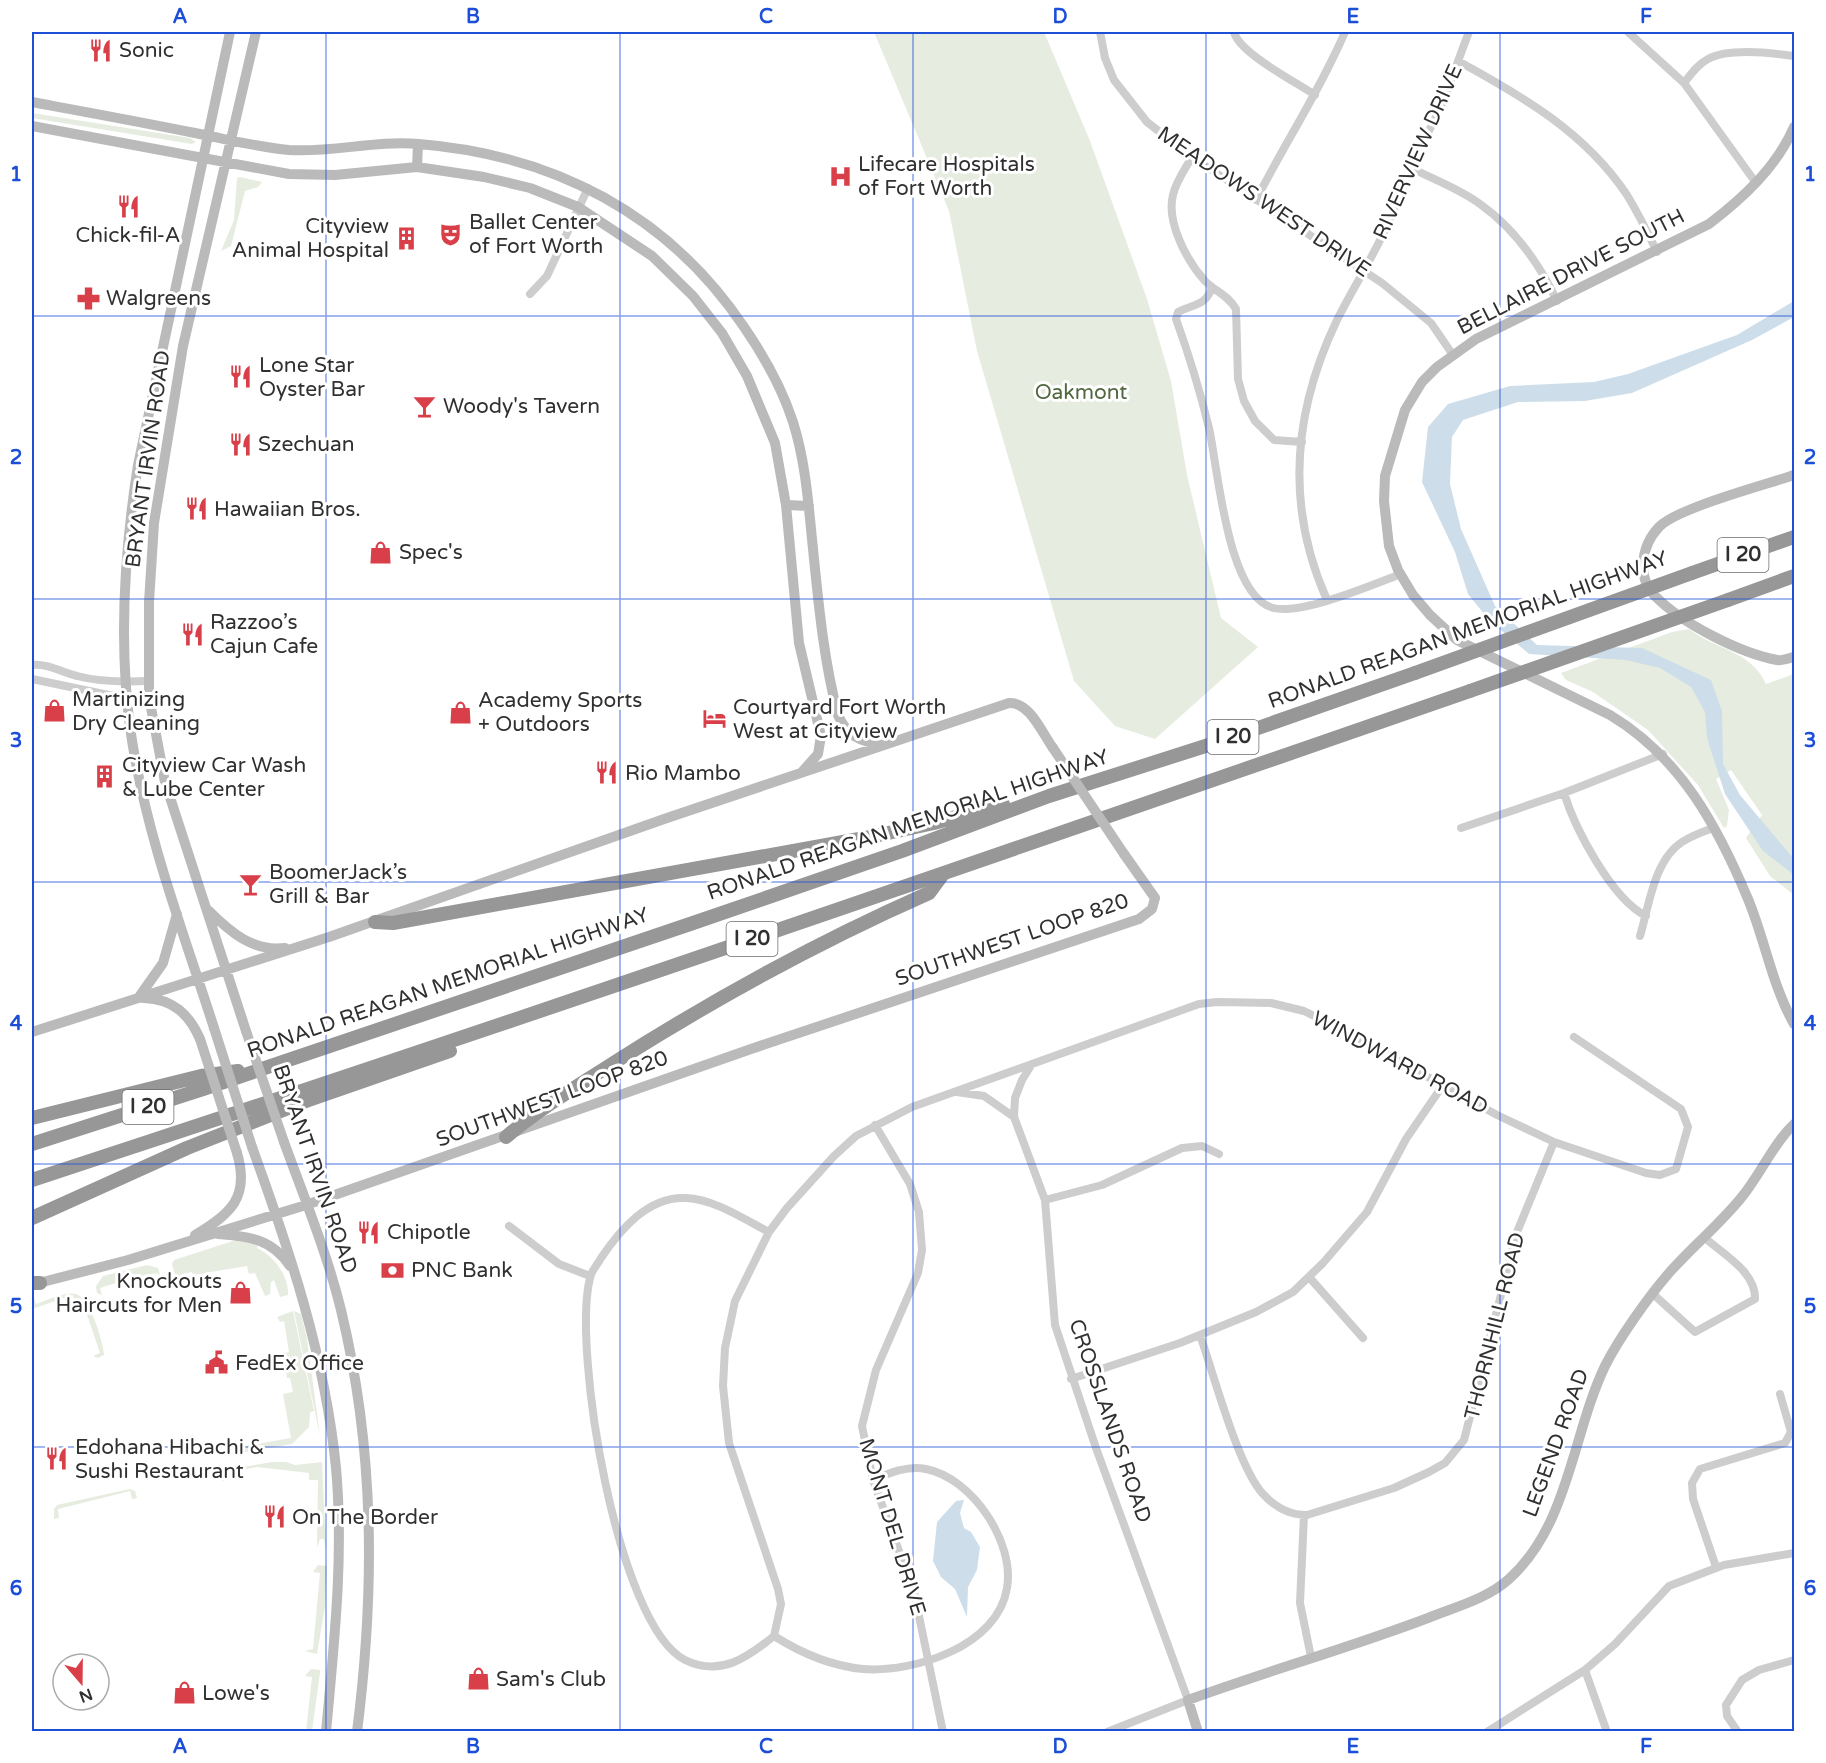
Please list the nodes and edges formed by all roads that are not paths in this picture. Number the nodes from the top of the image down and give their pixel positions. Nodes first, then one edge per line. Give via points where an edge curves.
1 (230, 32) edge
2 (256, 32) edge
3 (1100, 32) edge
4 (1234, 32) edge
5 (1345, 32) edge
6 (1469, 32) edge
7 (1628, 32) edge
8 (1794, 56) edge
9 (1458, 62) junction
10 (1684, 82) junction
11 (1315, 96) junction
12 (32, 102) edge
13 (32, 126) edge
14 (1794, 127) edge
15 (206, 135) junction
16 (231, 140) junction
17 (418, 144) junction
18 (1192, 157) junction
19 (202, 158) junction
20 (226, 163) junction
21 (417, 167) junction
22 (1410, 168) junction
23 (1756, 183) junction
24 (588, 188) junction
25 (1256, 200) junction
26 (578, 207) junction
27 (1657, 252) junction
28 (1364, 270) junction
29 (1212, 287) junction
30 (530, 294) dead end
31 (722, 297) junction
32 (1557, 301) junction
33 (705, 310) junction
34 (1453, 355) junction
35 (1302, 441) junction
36 (1794, 475) edge
37 (786, 505) junction
38 (809, 506) junction
39 (1794, 537) edge
40 (1401, 574) junction
41 (1794, 576) edge
42 (1327, 600) junction
43 (1794, 657) edge
44 (32, 665) edge
45 (79, 677) junction
46 (32, 679) edge
47 (148, 681) junction
48 (126, 682) junction
49 (73, 689) junction
50 (149, 697) junction
51 (127, 699) junction
52 (882, 745) junction
53 (1663, 754) junction
54 (801, 772) junction
55 (1564, 793) junction
56 (1049, 796) junction
57 (1461, 828) dead end
58 (1713, 828) junction
59 (943, 874) junction
60 (206, 908) junction
61 (177, 914) junction
62 (1646, 916) junction
63 (375, 922) junction
64 (1640, 936) dead end
65 (303, 946) junction
66 (226, 971) junction
67 (199, 980) junction
68 (138, 998) junction
69 (557, 1005) junction
70 (1794, 1024) edge
71 (32, 1032) edge
72 (1574, 1036) dead end
73 (1032, 1064) junction
74 (263, 1068) junction
75 (1443, 1085) junction
76 (955, 1092) junction
77 (1014, 1117) junction
78 (32, 1118) edge
79 (1794, 1124) edge
80 (875, 1125) junction
81 (506, 1137) junction
82 (1554, 1142) junction
83 (32, 1144) edge
84 (1219, 1154) dead end
85 (32, 1180) edge
86 (1045, 1200) junction
87 (306, 1205) junction
88 (276, 1214) junction
89 (32, 1218) edge
90 (509, 1226) dead end
91 (769, 1232) junction
92 (212, 1234) junction
93 (1705, 1238) junction
94 (179, 1244) junction
95 (296, 1274) junction
96 (590, 1276) junction
97 (1309, 1277) junction
98 (34, 1284) edge
99 (1653, 1294) junction
100 (1200, 1335) junction
101 (1364, 1338) dead end
102 (1071, 1379) junction
103 (1780, 1394) dead end
104 (873, 1480) junction
105 (1304, 1515) junction
106 (1794, 1553) edge
107 (1716, 1567) junction
108 (774, 1636) junction
109 (1311, 1657) junction
110 (928, 1660) junction
111 (1794, 1660) edge
112 (1585, 1670) junction
113 (1188, 1700) junction
114 (326, 1731) edge
115 (357, 1731) edge
116 (943, 1731) edge
117 (1107, 1731) edge
118 (1198, 1731) edge
119 (1490, 1731) edge
120 (1607, 1731) edge
121 (1738, 1731) edge

1 - 15 main road, BRYANT IRVIN ROAD
2 - 16 main road, BRYANT IRVIN ROAD
3 - 18 street, MEADOWS WEST DRIVE via 1105,58 1124,94 1147,122
4 - 11 street via 1239,43
5 - 11 street
6 - 9 street, RIVERVIEW DRIVE
7 - 10 street
8 - 10 street via 1715,56 1696,68
9 - 22 street, RIVERVIEW DRIVE
9 - 27 street via 1551,116 1596,156 1625,192
10 - 23 street
11 - 25 street
12 - 15 main road
13 - 19 main road
14 - 23 main road, BELLAIRE DRIVE SOUTH
15 - 16 main road
15 - 19 main road, BRYANT IRVIN ROAD
16 - 17 main road via 292,150
16 - 20 main road, BRYANT IRVIN ROAD
17 - 21 main road
17 - 24 main road via 502,156
18 - 25 street, MEADOWS WEST DRIVE
18 - 29 street via 1175,187 1172,209 1183,246
19 - 20 main road
19 - 48 main road, BRYANT IRVIN ROAD via 129,520 124,598
20 - 21 main road via 269,172 314,175
20 - 47 main road, BRYANT IRVIN ROAD via 183,346 154,523
21 - 26 main road via 506,182 550,194
22 - 28 street, RIVERVIEW DRIVE via 1385,231
22 - 32 street via 1480,204 1517,238 1545,275
23 - 27 main road, BELLAIRE DRIVE SOUTH via 1709,224
24 - 26 street
24 - 31 main road via 674,244
25 - 28 street, MEADOWS WEST DRIVE
26 - 30 street via 547,276
26 - 33 main road via 652,256
27 - 32 main road, BELLAIRE DRIVE SOUTH
28 - 34 street, MEADOWS WEST DRIVE via 1431,323
28 - 35 street, RIVERVIEW DRIVE via 1319,363 1308,398
29 - 35 street via 1232,301 1236,309 1238,379 1255,421 1274,440
29 - 42 street via 1206,300 1178,312 1176,319 1205,412 1226,524 1242,574 1248,590 1272,608
31 - 33 main road
31 - 38 main road via 756,344 785,400 800,449
32 - 34 main road, BELLAIRE DRIVE SOUTH via 1476,339
33 - 37 main road via 747,376 767,421
34 - 40 main road, BELLAIRE DRIVE SOUTH via 1422,382 1405,410 1385,476 1385,529
35 - 42 street, RIVERVIEW DRIVE via 1299,501 1312,567
36 - 43 main road via 1667,520 1650,538 1643,571 1654,596 1691,624 1750,653 1779,660
37 - 38 main road
37 - 54 main road via 799,643 821,736 818,754
38 - 52 main road via 822,631 838,715 857,739
39 - 56 highway, RONALD REAGAN MEMORIAL HIGHWAY / I 20, bridge via 1218,742
40 - 42 street
40 - 53 main road, BELLAIRE DRIVE SOUTH via 1430,615 1457,640 1633,729
41 - 59 highway, I 20, bridge
44 - 45 street
45 - 48 street
45 - 49 street
46 - 49 street
47 - 48 street
47 - 50 main road, BRYANT IRVIN ROAD
48 - 51 main road, BRYANT IRVIN ROAD
49 - 51 street
50 - 51 street
50 - 60 main road, BRYANT IRVIN ROAD via 165,782
51 - 61 main road, BRYANT IRVIN ROAD via 141,784
52 - 54 main road, SOUTHWEST LOOP 820
52 - 81 main road, SOUTHWEST LOOP 820, bridge via 1016,703 1027,710 1155,898 1152,909 1139,919 751,1049
53 - 55 street
53 - 58 main road, BELLAIRE DRIVE SOUTH via 1693,793
54 - 63 main road, SOUTHWEST LOOP 820
55 - 57 street
55 - 62 street via 1587,846 1626,902
56 - 63 highway via 1025,797 854,840 393,923
56 - 74 highway, RONALD REAGAN MEMORIAL HIGHWAY / I 20 via 902,851
58 - 62 street via 1681,842 1669,853
58 - 70 main road via 1748,899 1779,993
59 - 69 highway, I 20
59 - 81 highway via 929,893 779,966 664,1031 536,1112
60 - 65 main road via 236,936 256,945 274,950
60 - 66 main road, BRYANT IRVIN ROAD
61 - 67 main road, BRYANT IRVIN ROAD
61 - 68 main road via 163,963
62 - 64 street
63 - 65 main road, SOUTHWEST LOOP 820
65 - 66 main road, SOUTHWEST LOOP 820
66 - 67 main road, SOUTHWEST LOOP 820
66 - 87 main road, BRYANT IRVIN ROAD, bridge
67 - 68 main road, SOUTHWEST LOOP 820
67 - 88 main road, BRYANT IRVIN ROAD, bridge
68 - 71 main road, SOUTHWEST LOOP 820
68 - 94 main road, bridge via 155,998 188,1016 200,1039 242,1176 233,1206 219,1220
69 - 85 highway, I 20
69 - 89 highway via 545,1019 306,1101 187,1148
72 - 82 street, WINDWARD ROAD via 1673,1102 1688,1126 1679,1162 1668,1173 1646,1173
73 - 75 street, WINDWARD ROAD via 1199,1004 1259,1002 1304,1011
73 - 76 street, WINDWARD ROAD
73 - 77 street via 1015,1098
74 - 78 highway via 201,1076
74 - 83 highway, RONALD REAGAN MEMORIAL HIGHWAY / I 20
75 - 82 street, WINDWARD ROAD
75 - 97 street via 1406,1139 1367,1212
76 - 77 street via 984,1096
76 - 80 street, WINDWARD ROAD
77 - 86 street, CROSSLANDS ROAD
79 - 93 main road, LEGEND ROAD via 1755,1182
80 - 91 street, WINDWARD ROAD via 834,1156
80 - 104 street, MONT DEL DRIVE via 910,1184 919,1212 922,1250 918,1273 876,1370 862,1426
81 - 87 main road, SOUTHWEST LOOP 820
82 - 105 street, THORNHILL ROAD via 1517,1232 1464,1440 1444,1463 1429,1472 1394,1488
84 - 86 street via 1202,1146 1182,1148 1102,1185
86 - 102 street, CROSSLANDS ROAD via 1055,1325
87 - 88 main road, SOUTHWEST LOOP 820
87 - 115 main road, BRYANT IRVIN ROAD via 341,1310 365,1441 371,1563
88 - 92 main road, SOUTHWEST LOOP 820
88 - 95 main road, BRYANT IRVIN ROAD
90 - 96 street via 559,1264
91 - 96 street via 701,1200 664,1200 645,1210 615,1237
91 - 108 street, WINDWARD ROAD via 735,1301 725,1348 723,1386 729,1443 778,1589 781,1604
92 - 94 main road, SOUTHWEST LOOP 820
92 - 95 main road via 261,1240 279,1252
93 - 99 main road, LEGEND ROAD
93 - 99 street via 1743,1270 1752,1283 1755,1299 1695,1332
94 - 98 main road, SOUTHWEST LOOP 820
95 - 114 main road, BRYANT IRVIN ROAD via 320,1367 337,1492 338,1600
96 - 108 street via 585,1333 589,1389 614,1518 641,1602 673,1652 709,1668 738,1661
97 - 100 street via 1293,1292 1256,1312
97 - 101 street
99 - 109 main road, LEGEND ROAD via 1606,1363 1552,1521 1510,1578 1483,1596 1368,1641
100 - 102 street
100 - 105 street via 1252,1479 1276,1506
102 - 113 street, CROSSLANDS ROAD
103 - 107 street via 1790,1438 1785,1443 1700,1469 1692,1483
104 - 110 street, MONT DEL DRIVE via 914,1592
104 - 110 street via 908,1468 940,1473 973,1496 1000,1537 1008,1578 999,1609 985,1629 967,1643
105 - 109 street via 1300,1603
106 - 107 street
107 - 112 street via 1669,1586 1616,1644
108 - 110 street via 800,1653 864,1669
109 - 113 main road, LEGEND ROAD
110 - 116 street, MONT DEL DRIVE
111 - 121 street via 1767,1667 1742,1680 1726,1706 1727,1716
112 - 119 street
112 - 120 street
113 - 117 street, LEGEND ROAD
113 - 118 main road, CROSSLANDS ROAD

